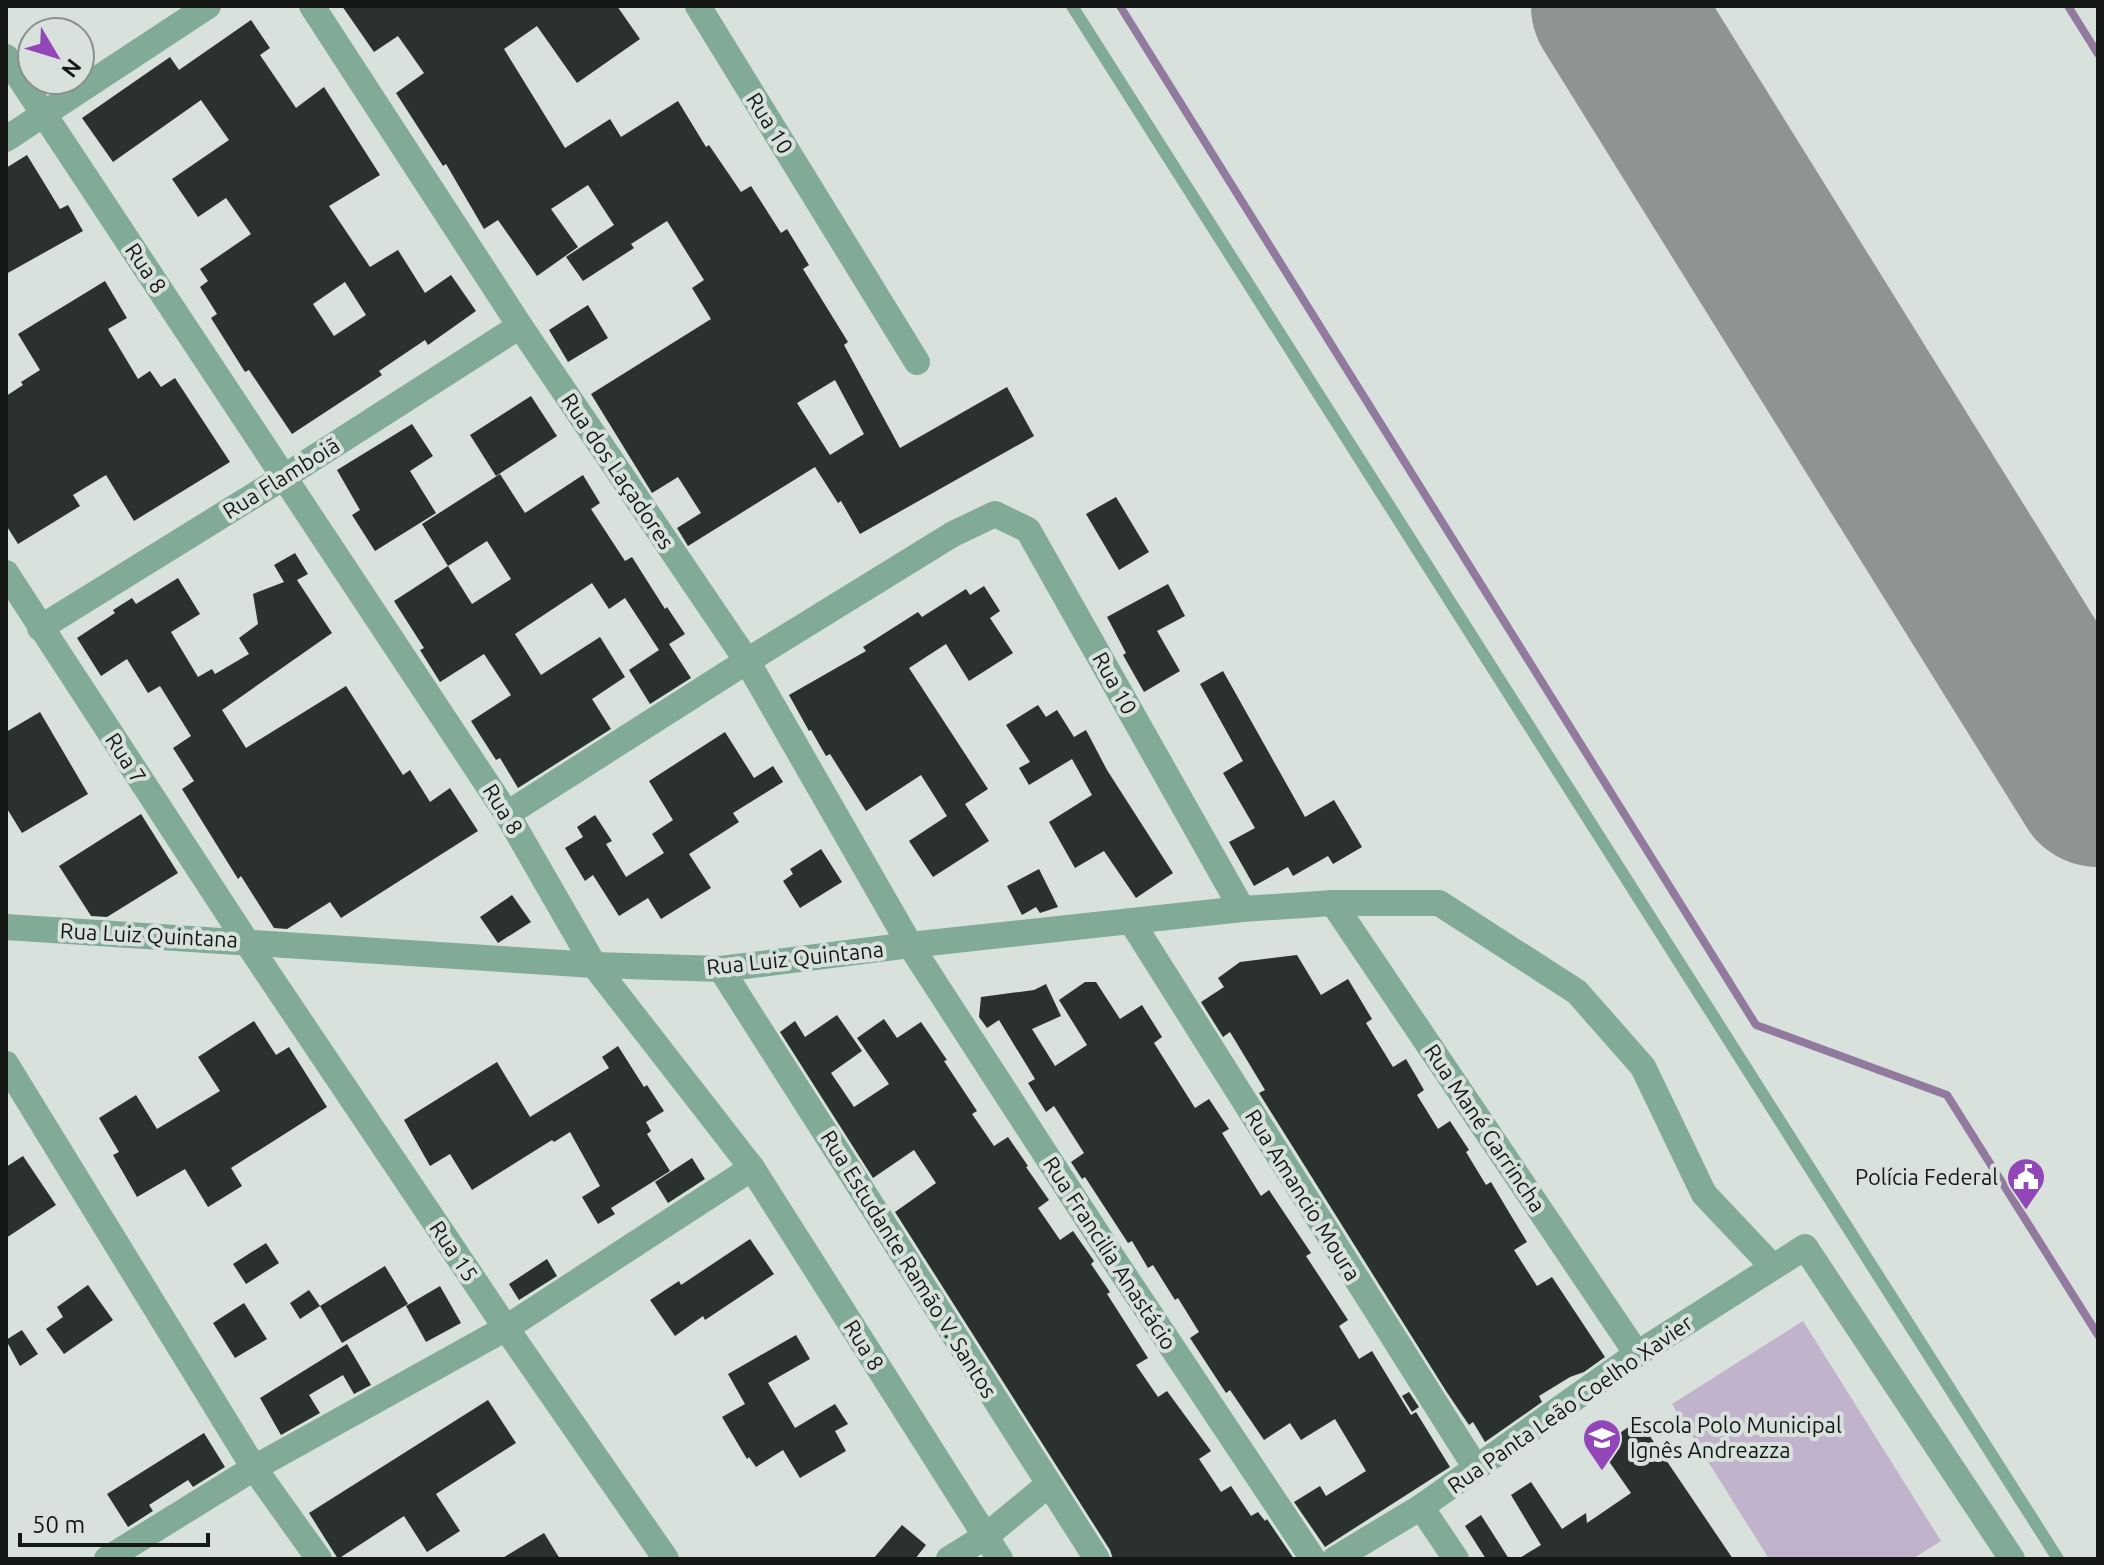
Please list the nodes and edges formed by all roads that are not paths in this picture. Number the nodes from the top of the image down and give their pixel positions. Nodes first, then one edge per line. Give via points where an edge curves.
1 (208, 6) edge
2 (312, 6) edge
3 (698, 6) edge
4 (1072, 6) edge
5 (6, 57) edge
6 (45, 115) junction
7 (6, 139) edge
8 (520, 326) junction
9 (917, 362) dead end
10 (284, 477) junction
11 (6, 573) edge
12 (40, 628) junction
13 (747, 661) junction
14 (507, 814) junction
15 (1333, 903) junction
16 (1242, 909) junction
17 (1131, 921) junction
18 (6, 927) edge
19 (246, 941) junction
20 (910, 945) junction
21 (594, 965) junction
22 (721, 969) junction
23 (6, 1064) edge
24 (752, 1168) junction
25 (1773, 1267) junction
26 (506, 1328) junction
27 (1637, 1354) junction
28 (254, 1468) junction
29 (1476, 1468) junction
30 (1049, 1484) junction
31 (1421, 1507) junction
32 (986, 1536) junction
33 (107, 1559) edge
34 (319, 1559) edge
35 (666, 1559) edge
36 (949, 1559) edge
37 (1000, 1559) edge
38 (1097, 1559) edge
39 (1313, 1559) edge
40 (1335, 1559) edge
41 (1456, 1559) edge
42 (2012, 1559) edge
43 (2058, 1559) edge

1 - 6 street
2 - 8 street, Rua dos Laçadores
3 - 9 street, Rua 10
4 - 43 lane
5 - 6 street, Rua 8
6 - 7 street
6 - 10 street, Rua 8
8 - 10 street, Rua Flamboiã
8 - 13 street, Rua dos Laçadores
10 - 12 street, Rua Flamboiã
10 - 14 street, Rua 8
11 - 12 street, Rua 7
12 - 19 street, Rua 7
13 - 14 street
13 - 16 street, Rua 10 via 953,534 995,514 1028,530
13 - 20 street, Rua dos Laçadores
14 - 21 street, Rua 8
15 - 16 street, Rua Luiz Quintana
15 - 25 street, Rua Luiz Quintana via 1439,903 1577,992 1643,1067 1704,1194
15 - 27 street, Rua Mané Garrincha
16 - 17 street, Rua Luiz Quintana
17 - 20 street, Rua Luiz Quintana
17 - 29 street, Rua Amancio Moura
18 - 19 street, Rua Luiz Quintana
19 - 21 street, Rua Luiz Quintana
19 - 26 street, Rua 15
20 - 22 street, Rua Luiz Quintana
20 - 39 street, Rua Francilia Anastácio
21 - 22 street, Rua Luiz Quintana
21 - 24 street, Rua 8
22 - 30 street, Rua Estudante Ramão V. Santos
23 - 28 street
24 - 26 street
24 - 32 street, Rua 8
25 - 27 street, Rua Panta Leão Coelho Xavier
25 - 42 street, Rua Panta Leão Coelho Xavier via 1805,1247
26 - 28 street
26 - 35 street, Rua 15
27 - 29 street, Rua Panta Leão Coelho Xavier
28 - 33 street
28 - 34 street
29 - 31 street, Rua Panta Leão Coelho Xavier
30 - 32 street
30 - 38 street, Rua Estudante Ramão V. Santos
31 - 40 street, Rua Panta Leão Coelho Xavier
31 - 41 street
32 - 36 street
32 - 37 street, Rua 8

